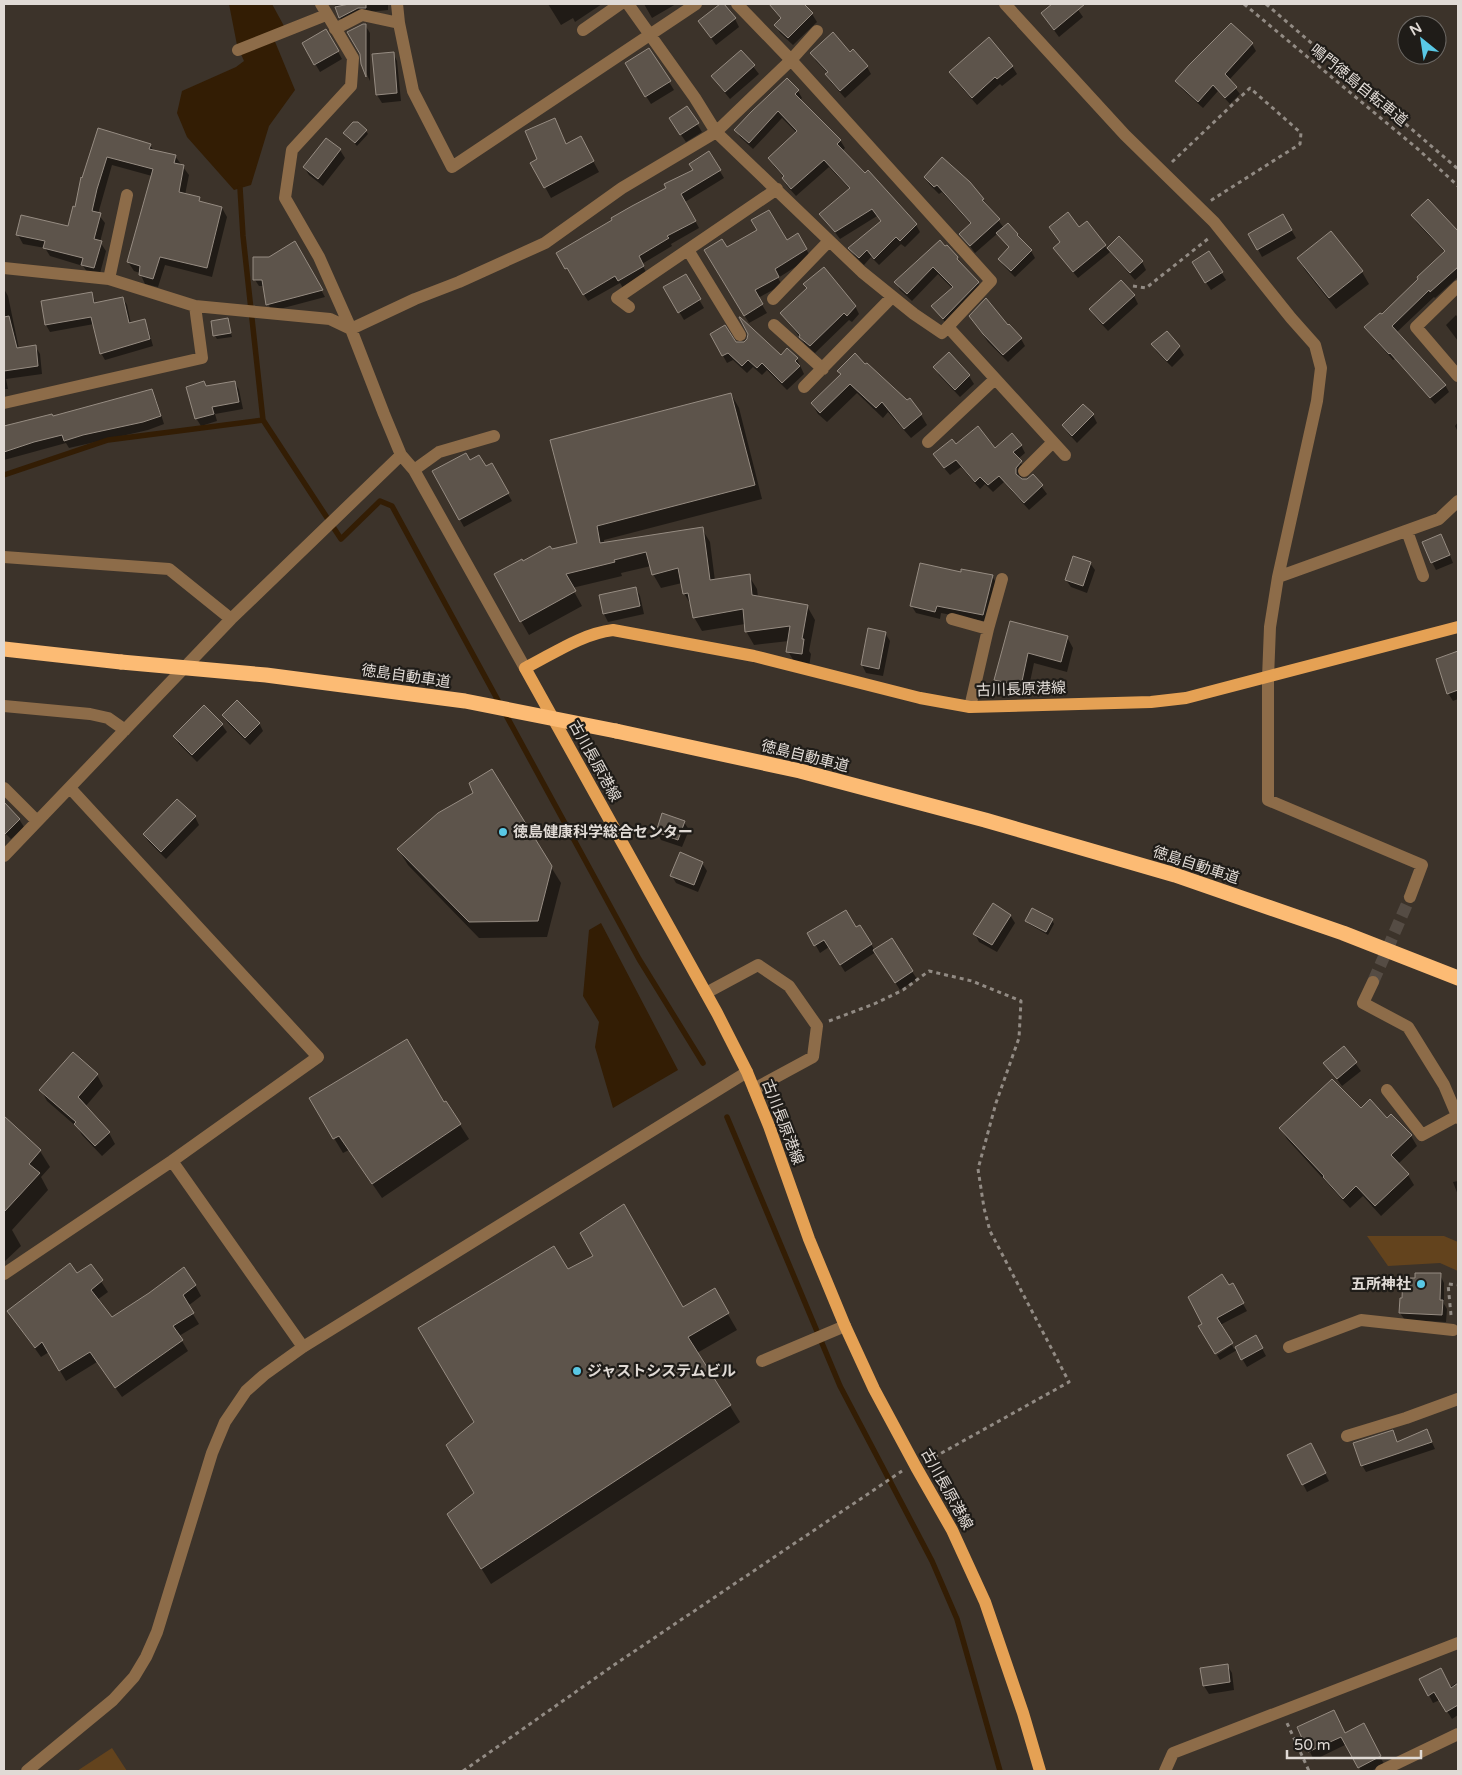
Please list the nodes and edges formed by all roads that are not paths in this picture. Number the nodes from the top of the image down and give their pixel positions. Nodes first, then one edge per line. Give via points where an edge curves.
1 (397, 4) edge
2 (620, 4) edge
3 (628, 4) edge
4 (696, 4) edge
5 (737, 4) edge
6 (1005, 4) edge
7 (324, 9) edge
8 (398, 23) junction
9 (335, 29) junction
10 (583, 30) dead end
11 (817, 31) dead end
12 (650, 35) junction
13 (238, 50) dead end
14 (791, 60) junction
15 (716, 132) junction
16 (777, 189) junction
17 (127, 195) dead end
18 (830, 240) junction
19 (688, 250) junction
20 (4, 268) edge
21 (109, 279) junction
22 (1458, 286) edge
23 (892, 297) junction
24 (773, 299) dead end
25 (195, 306) junction
26 (629, 307) dead end
27 (774, 326) dead end
28 (948, 327) junction
29 (351, 329) junction
30 (740, 335) dead end
31 (822, 369) junction
32 (1458, 376) edge
33 (995, 378) junction
34 (804, 387) dead end
35 (4, 403) edge
36 (494, 436) dead end
37 (928, 442) dead end
38 (1053, 442) junction
39 (401, 455) junction
40 (1065, 455) dead end
41 (414, 470) junction
42 (1024, 470) dead end
43 (1458, 501) edge
44 (1407, 531) junction
45 (4, 557) edge
46 (1423, 576) dead end
47 (1278, 577) junction
48 (1002, 579) dead end
49 (231, 619) junction
50 (952, 619) dead end
51 (1458, 627) edge
52 (988, 629) junction
53 (4, 649) edge
54 (4, 656) edge
55 (122, 662) junction
56 (525, 668) junction
57 (1268, 678) junction
58 (4, 706) edge
59 (970, 707) junction
60 (125, 730) junction
61 (4, 788) edge
62 (70, 788) junction
63 (37, 821) junction
64 (4, 856) edge
65 (1410, 897) tunnel mouth
66 (1458, 978) edge
67 (1373, 982) tunnel mouth
68 (706, 993) junction
69 (747, 1072) junction
70 (754, 1089) junction
71 (1387, 1090) dead end
72 (1458, 1117) edge
73 (172, 1161) junction
74 (4, 1274) edge
75 (845, 1326) junction
76 (1456, 1333) edge
77 (303, 1347) junction
78 (1289, 1347) dead end
79 (762, 1361) dead end
80 (1458, 1399) edge
81 (1347, 1436) dead end
82 (1458, 1643) edge
83 (1458, 1734) edge
84 (27, 1771) edge
85 (1040, 1771) edge
86 (1165, 1771) edge
87 (1381, 1771) edge

1 - 8 street
2 - 10 street
3 - 12 street
4 - 12 street
5 - 14 street
6 - 47 street via 1125,135 1220,229 1315,345 1321,368 1317,401
7 - 9 street
7 - 13 street via 287,31
8 - 9 street via 362,15
8 - 12 street via 413,91 452,167
9 - 29 street via 353,58 351,86 292,150 286,198 319,257
11 - 14 street
12 - 15 street
14 - 15 street
14 - 28 street via 991,281
15 - 16 street
15 - 29 street via 622,188 545,243
16 - 18 street
16 - 19 street
17 - 21 street
18 - 23 street
18 - 24 street
19 - 26 street via 617,298
19 - 30 street
20 - 21 street
21 - 25 street
22 - 32 street via 1416,328
23 - 28 street via 942,332
23 - 31 street
25 - 29 street via 330,319
25 - 35 street via 202,358
27 - 31 street
28 - 33 street
29 - 39 street
31 - 34 street
33 - 37 street
33 - 38 street
36 - 41 street via 439,452
38 - 40 street
38 - 42 street
39 - 41 street
39 - 49 street
41 - 56 street
43 - 44 street via 1439,519
44 - 46 street
44 - 47 street
45 - 49 street via 169,569
47 - 57 street via 1270,627
48 - 52 street
49 - 60 street
50 - 52 street
51 - 57 main road, 古川長原港線
52 - 59 street
53 - 55 highway, 徳島自動車道
54 - 55 highway, 徳島自動車道
55 - 66 highway, 徳島自動車道, bridge via 266,675 455,700 616,731 818,776 1175,875 1343,933
56 - 59 main road, 古川長原港線 via 586,636 613,630 754,656 920,698
56 - 68 main road, 古川長原港線
57 - 59 main road, 古川長原港線 via 1186,698 1151,702
57 - 65 street via 1268,800 1422,865
58 - 60 street via 90,714 108,718
60 - 62 street
61 - 63 street
62 - 63 street
62 - 73 street via 318,1056
63 - 64 street
67 - 72 street via 1363,1003 1408,1027 1444,1085
68 - 69 main road, 古川長原港線
68 - 70 street via 758,965 790,986 817,1026 813,1056
69 - 70 main road, 古川長原港線
69 - 77 street
70 - 75 main road, 古川長原港線
71 - 72 street via 1422,1135
73 - 74 street
73 - 77 street
75 - 79 street
75 - 85 main road, 古川長原港線 via 874,1389 952,1530 985,1602
76 - 78 street via 1361,1320
77 - 84 street via 246,1391 225,1422 212,1453 157,1632 134,1677 113,1700
80 - 81 street
82 - 86 street via 1173,1753
83 - 87 street

